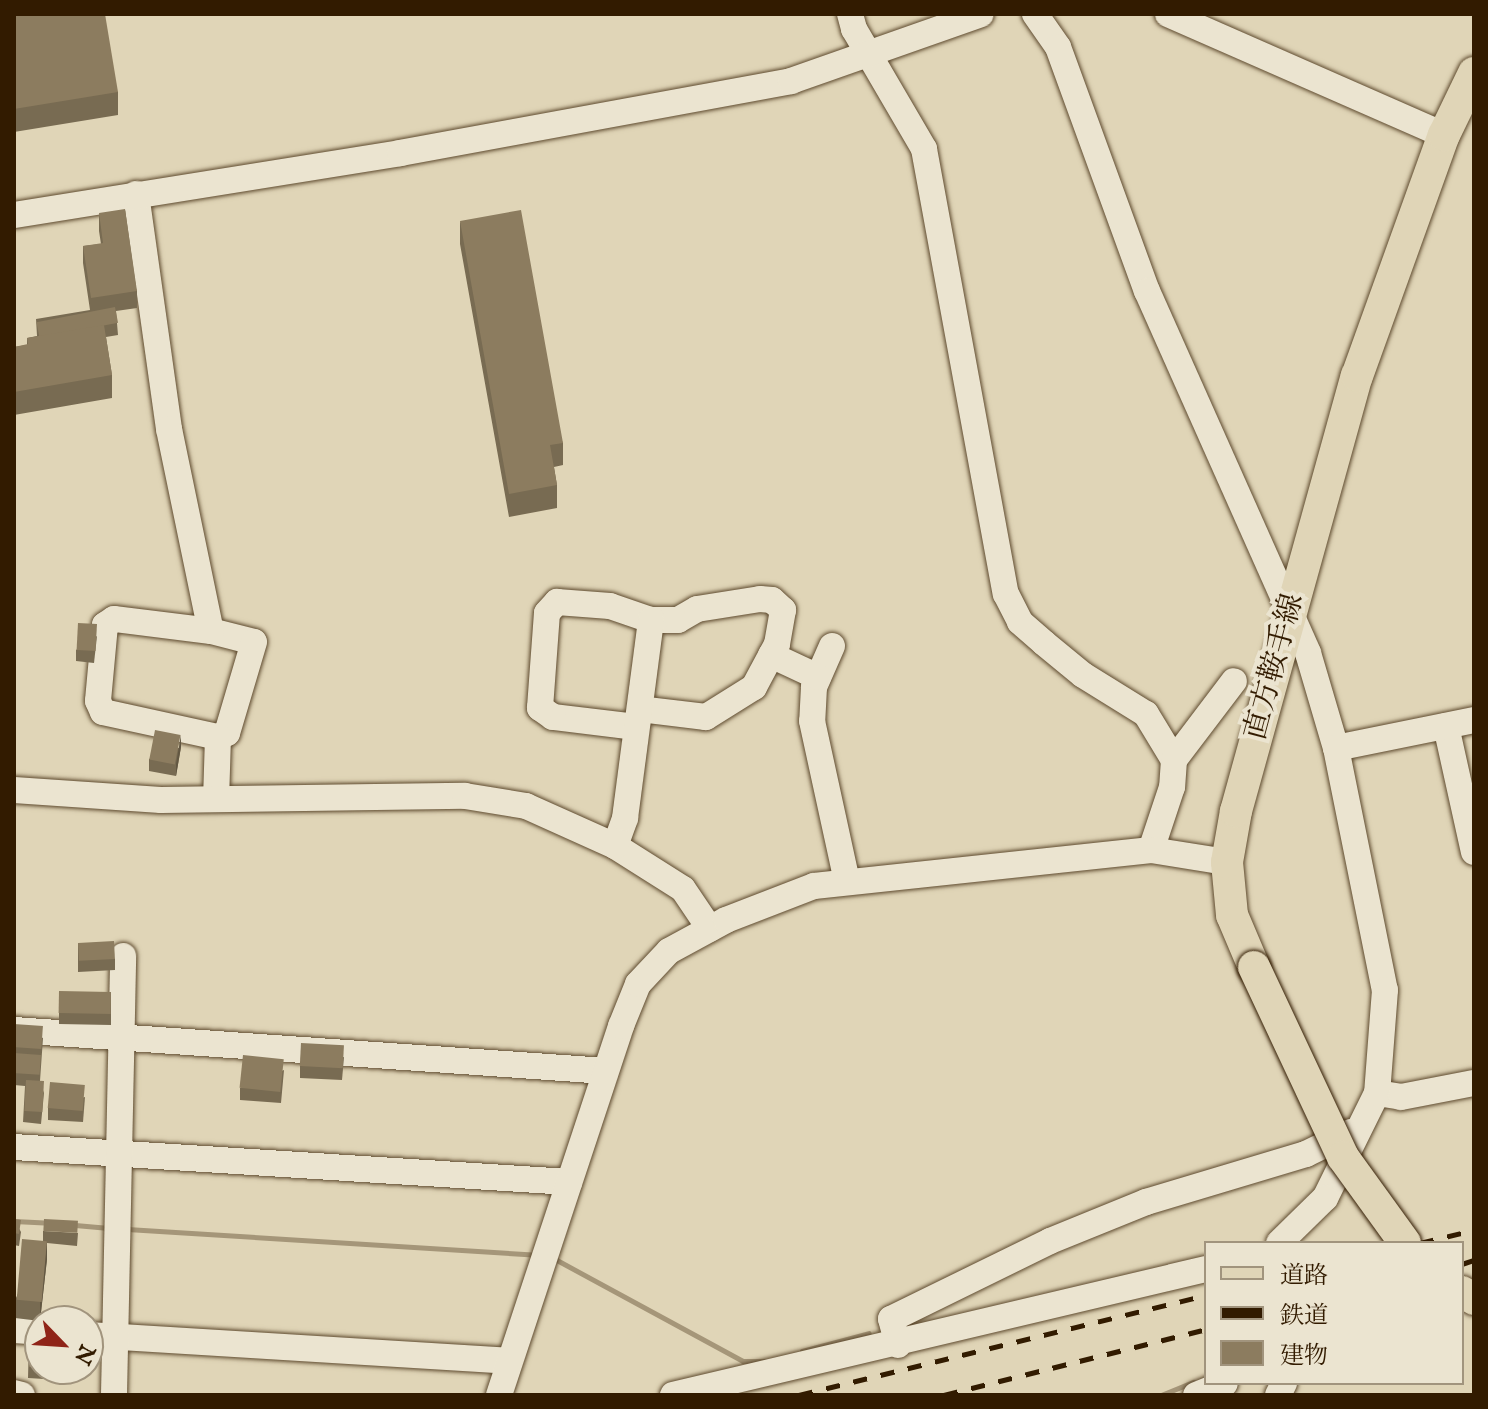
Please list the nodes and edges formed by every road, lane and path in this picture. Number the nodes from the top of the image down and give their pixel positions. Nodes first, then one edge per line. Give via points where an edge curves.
1 (850, 14) edge
2 (981, 14) edge
3 (1035, 14) edge
4 (1168, 14) edge
5 (873, 56) junction
6 (1474, 73) edge
7 (1444, 135) junction
8 (136, 194) junction
9 (14, 215) edge
10 (1290, 612) junction
11 (651, 620) junction
12 (211, 631) junction
13 (832, 646) dead end
14 (771, 655) junction
15 (818, 677) junction
16 (1234, 681) dead end
17 (638, 718) junction
18 (1474, 720) edge
19 (1446, 726) junction
20 (218, 737) junction
21 (1336, 748) junction
22 (1174, 760) junction
23 (14, 790) edge
24 (216, 799) junction
25 (615, 846) junction
26 (1151, 850) junction
27 (1474, 852) edge
28 (1227, 862) junction
29 (847, 881) junction
30 (710, 929) junction
31 (123, 956) dead end
32 (14, 1030) edge
33 (120, 1037) junction
34 (606, 1071) junction
35 (1474, 1083) edge
36 (1377, 1093) junction
37 (1363, 1125) junction
38 (14, 1147) edge
39 (121, 1154) junction
40 (569, 1182) junction
41 (1281, 1241) edge
42 (1404, 1241) edge
43 (1204, 1269) edge
44 (104, 1336) edge
45 (116, 1337) junction
46 (898, 1345) junction
47 (508, 1361) junction
48 (1220, 1385) edge
49 (14, 1393) edge
50 (22, 1395) edge
51 (114, 1395) edge
52 (499, 1395) edge
53 (673, 1395) edge
54 (1196, 1395) edge

1 - 5 street
2 - 5 street
3 - 10 street via 1058,47 1147,291
4 - 7 street
5 - 8 street via 791,81 676,104
5 - 22 street via 924,149 1006,594 1020,622 1044,643 1146,714
6 - 7 main road, 直方鞍手線
7 - 10 main road, 直方鞍手線 via 1357,376
8 - 9 street
8 - 12 street via 169,429
10 - 21 street via 1313,666
10 - 28 main road, 直方鞍手線
11 - 14 street via 678,620 712,605 772,600 783,610
11 - 17 street
11 - 17 street via 610,606 557,602 547,613 540,708 553,717
12 - 20 street via 254,642 227,733
12 - 20 street via 114,619 105,625 98,701 103,712
13 - 15 street
14 - 15 street
14 - 17 street via 754,687 706,717
15 - 29 street via 812,721
16 - 22 street
17 - 25 street via 625,818
18 - 19 street
19 - 21 street
19 - 27 street
20 - 24 street
21 - 36 street via 1385,990
22 - 26 street via 1172,787
23 - 24 street
24 - 25 street via 465,796 526,806
25 - 30 street via 683,889
26 - 28 street
26 - 29 street
28 - 42 main road, 直方鞍手線, bridge via 1232,915 1254,967 1343,1157
29 - 30 street via 790,894
30 - 34 street via 669,951 638,984
31 - 33 street
32 - 33 street
33 - 34 street
33 - 39 street
34 - 40 street
35 - 36 street via 1401,1097
36 - 37 street
37 - 41 street via 1325,1198
37 - 46 street via 1306,1154 1146,1202 1050,1241 891,1319
38 - 39 street
39 - 40 street
39 - 45 street
40 - 47 street
43 - 46 street
44 - 45 street
45 - 47 street
45 - 51 street
46 - 53 street
47 - 52 street
48 - 54 street
49 - 50 street

